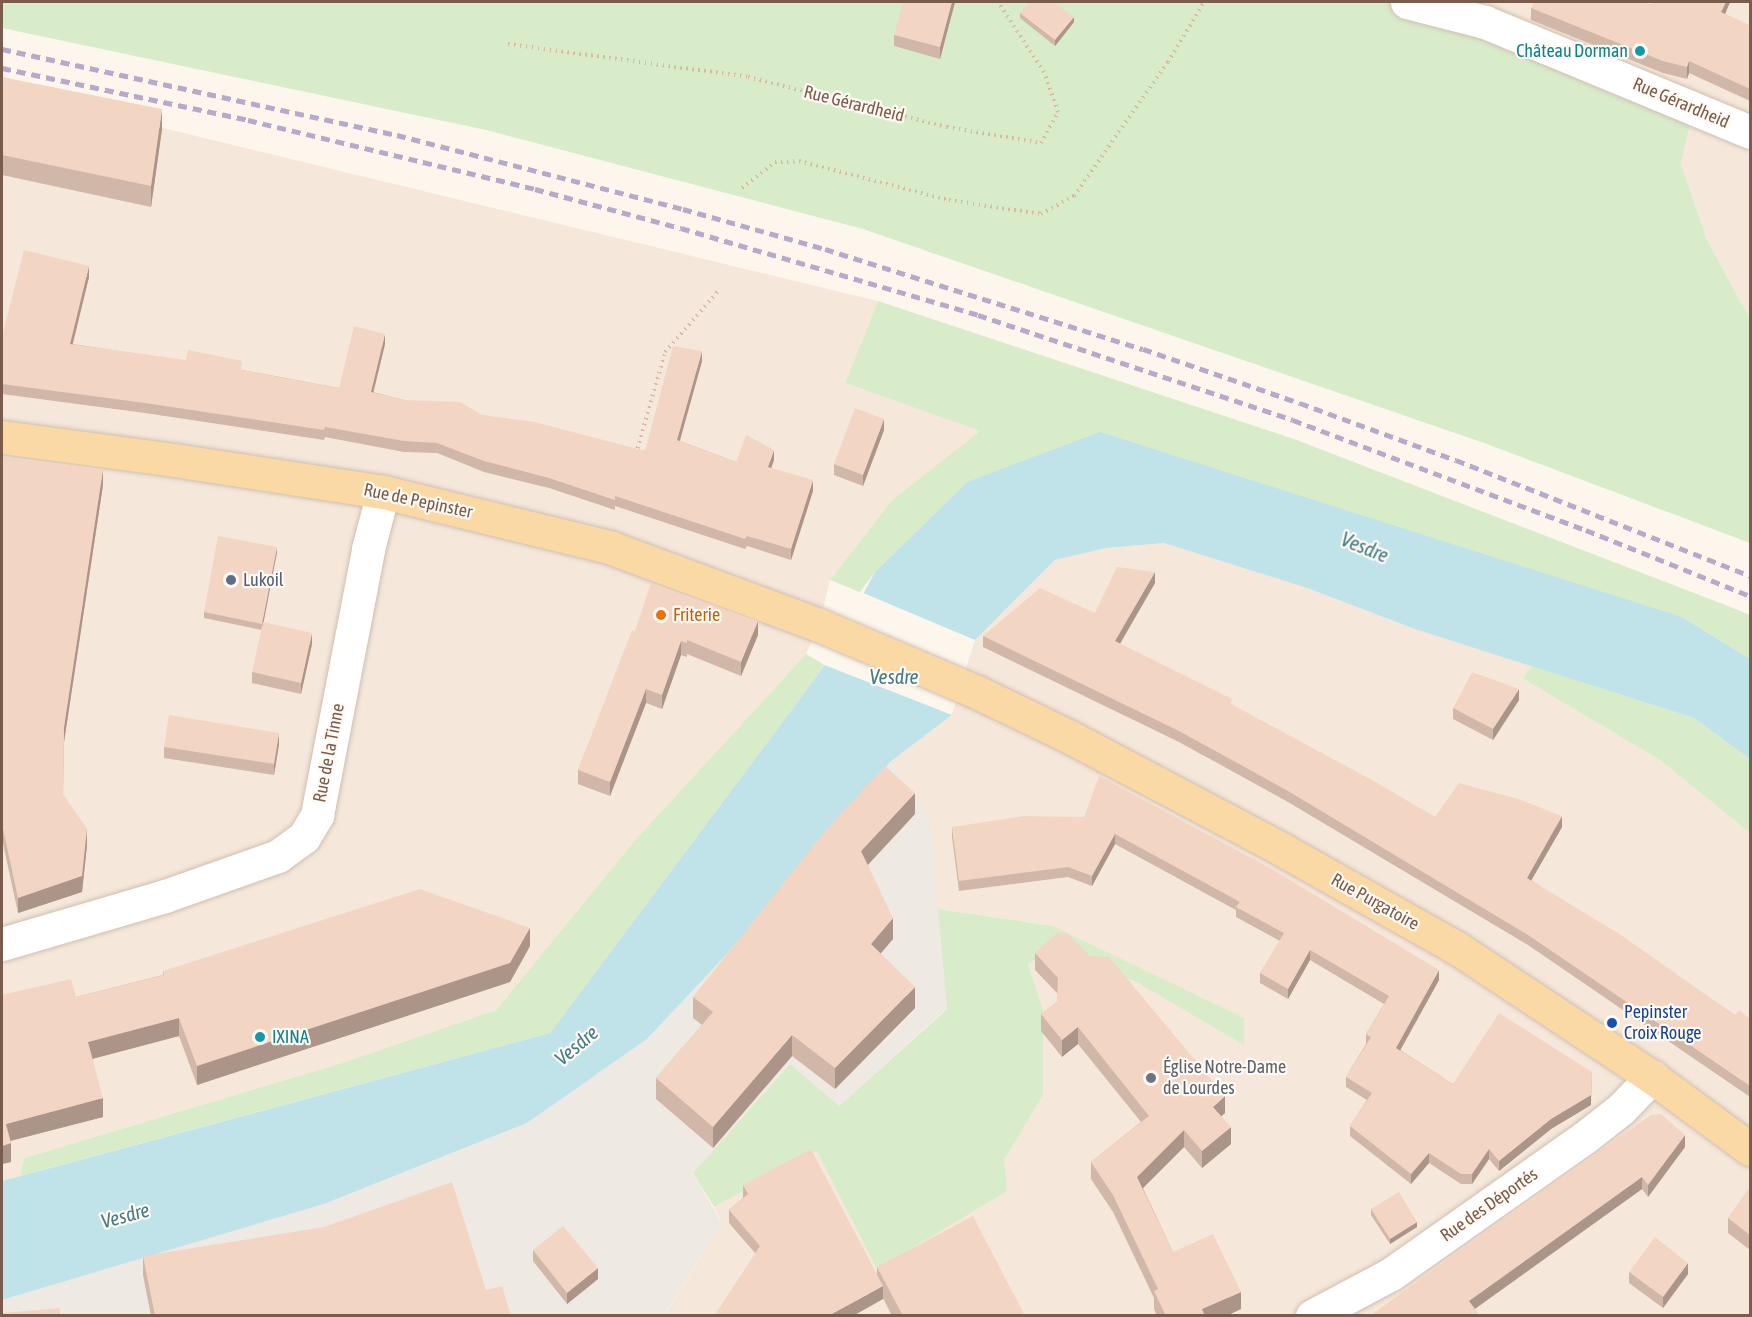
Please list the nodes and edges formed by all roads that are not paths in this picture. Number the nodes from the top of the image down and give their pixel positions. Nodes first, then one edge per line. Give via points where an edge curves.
1 (1407, 2) edge
2 (1750, 132) edge
3 (2, 437) edge
4 (383, 492) junction
5 (977, 692) joint
6 (2, 944) edge
7 (1652, 1077) junction
8 (1750, 1149) edge
9 (1312, 1316) edge

1 - 2 street, Rue Gérardheid via 1485,22
3 - 4 main road, Rue de Pepinster
4 - 5 main road, Rue de Pepinster via 609,547 819,625
4 - 6 street, Rue de la Tinne via 368,549 317,815 304,837 278,856 165,896
5 - 7 main road, Rue Purgatoire via 1111,758 1447,942
7 - 8 main road, Rue Purgatoire
7 - 9 street, Rue des Déportés via 1593,1131 1391,1274

